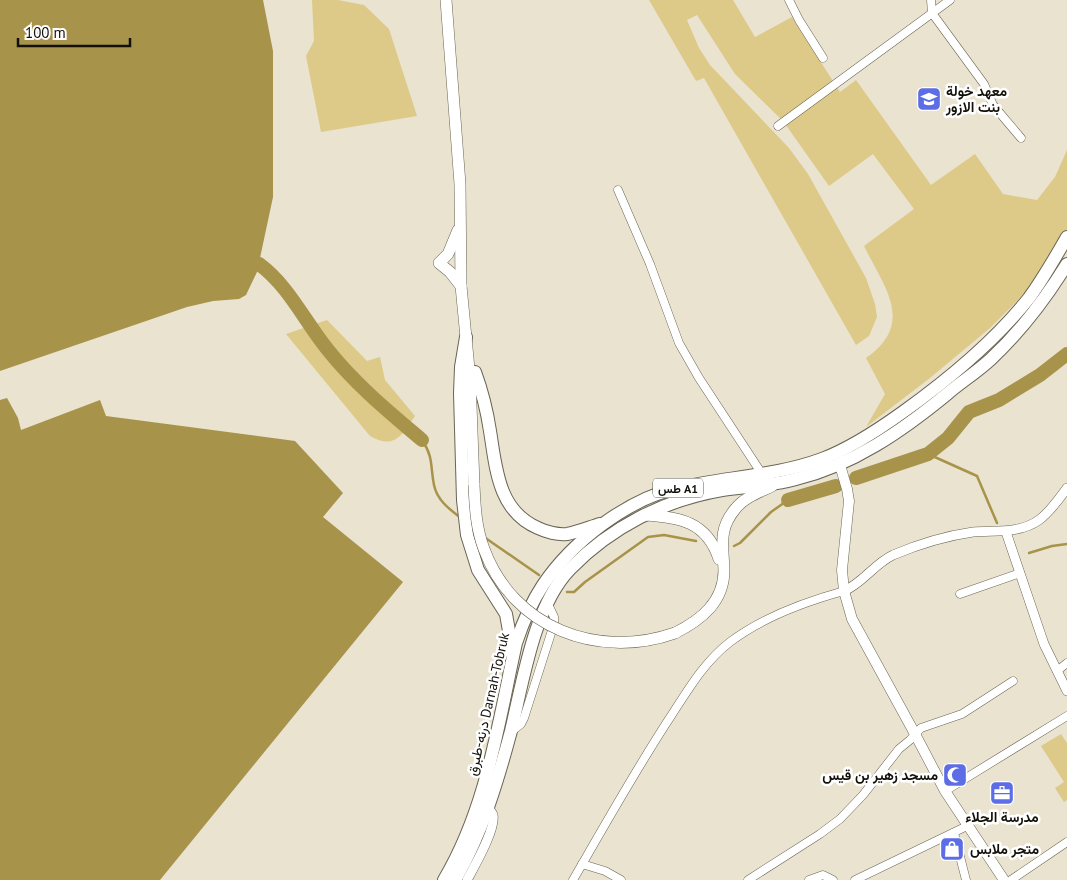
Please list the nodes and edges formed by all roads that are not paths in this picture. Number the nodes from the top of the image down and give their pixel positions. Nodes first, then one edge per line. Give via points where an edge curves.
1 (446, 0) edge
2 (451, 0) edge
3 (789, 0) edge
4 (931, 0) edge
5 (950, 0) edge
6 (932, 13) junction
7 (823, 58) dead end
8 (778, 126) dead end
9 (1021, 138) dead end
10 (618, 190) dead end
11 (460, 226) junction
12 (1067, 237) edge
13 (1067, 264) edge
14 (461, 286) junction
15 (466, 337) junction
16 (475, 372) junction
17 (840, 465) junction
18 (762, 474) junction
19 (778, 483) junction
20 (477, 485) junction
21 (1067, 488) edge
22 (643, 515) junction
23 (607, 521) junction
24 (1006, 532) junction
25 (1020, 573) junction
26 (843, 586) junction
27 (960, 594) dead end
28 (674, 630) junction
29 (1067, 662) edge
30 (510, 671) junction
31 (1057, 671) junction
32 (1012, 681) dead end
33 (1067, 691) edge
34 (1067, 716) edge
35 (915, 734) junction
36 (945, 792) junction
37 (488, 809) junction
38 (967, 826) junction
39 (954, 833) junction
40 (1067, 842) edge
41 (582, 864) junction
42 (444, 880) edge
43 (455, 880) edge
44 (467, 880) edge
45 (573, 880) edge
46 (621, 880) edge
47 (748, 880) edge
48 (809, 880) edge
49 (833, 880) edge
50 (855, 880) edge
51 (966, 880) edge
52 (1004, 880) edge
53 (1011, 880) edge

1 - 11 main road via 460,184
2 - 16 main road
3 - 7 street
4 - 6 street
5 - 6 street
6 - 8 street
6 - 9 street via 984,84 993,105
10 - 18 street via 679,344
11 - 14 main road
11 - 14 main road via 448,254 439,263
12 - 18 highway, درنه-طبرق Darnah-Tobruk / طس A1 via 1037,286 1008,322 915,404 833,455
13 - 17 highway, درنه-طبرق Darnah-Tobruk / طس A1 via 1035,311 991,359 907,425
14 - 15 main road
15 - 20 main road
15 - 30 highway via 460,392 467,535 478,570 506,614
16 - 20 main road
16 - 23 highway via 482,392 500,485 516,514 536,528 559,534
17 - 19 highway, درنه-طبرق Darnah-Tobruk / طس A1
17 - 26 main road via 849,501
18 - 23 highway, درنه-طبرق Darnah-Tobruk / طس A1 via 676,488 627,508
19 - 22 highway, درنه-طبرق Darnah-Tobruk / طس A1 via 700,494
19 - 28 main road via 736,507 722,540 724,575 718,596 703,616
20 - 28 main road via 483,525 494,559 514,589 540,613 574,630 611,638
21 - 24 street via 1039,520
22 - 28 main road via 672,517 690,523 712,542 718,558 719,579 712,598 695,616
22 - 37 highway, درنه-طبرق Darnah-Tobruk / طس A1 via 601,542 579,561 568,571 547,602 536,631
23 - 30 highway, درنه-طبرق Darnah-Tobruk / طس A1 via 567,555 543,585 521,626
24 - 25 street
24 - 26 street via 974,532 940,538 884,560 860,580
25 - 27 street
25 - 31 street via 1044,644
26 - 35 main road via 855,626
26 - 41 street via 776,615 738,636 713,657 654,742
29 - 31 street
30 - 42 highway, درنه-طبرق Darnah-Tobruk / طس A1 via 482,794
31 - 33 street
32 - 35 street via 966,711 925,725
34 - 36 street
35 - 36 main road
35 - 47 street via 840,819
36 - 38 main road
37 - 43 highway, درنه-طبرق Darnah-Tobruk / طس A1
37 - 44 street via 494,817 490,831
38 - 39 street
38 - 52 main road
39 - 50 street
39 - 51 street
40 - 53 street
41 - 45 street
41 - 46 street
48 - 49 street via 823,875

